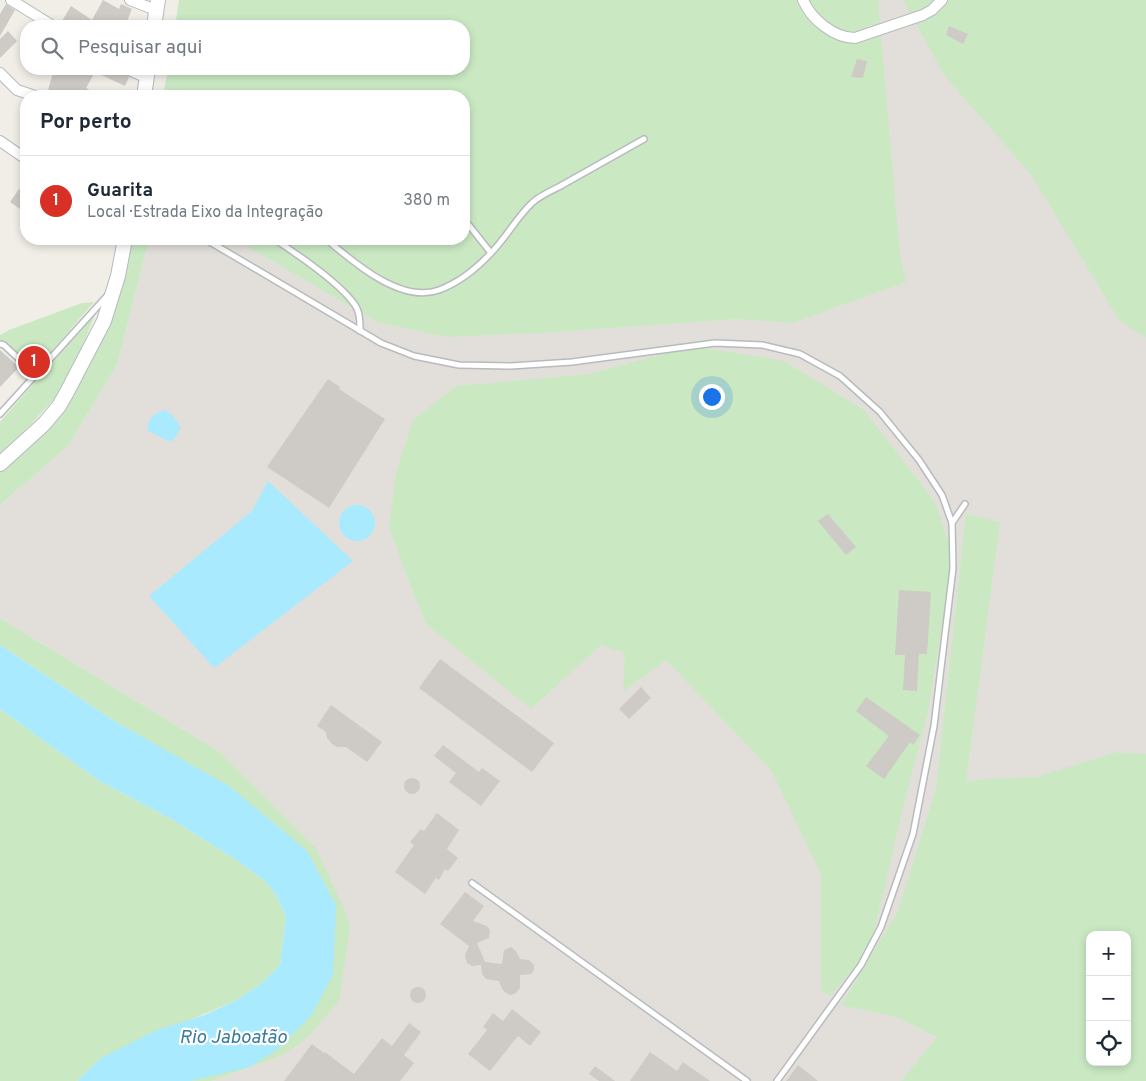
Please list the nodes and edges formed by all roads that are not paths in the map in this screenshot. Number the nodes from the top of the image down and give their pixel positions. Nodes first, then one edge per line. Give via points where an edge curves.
1 (11, 0) edge
2 (130, 0) edge
3 (803, 0) edge
4 (942, 0) edge
5 (157, 5) edge
6 (43, 20) edge
7 (155, 20) edge
8 (0, 73) edge
9 (148, 75) edge
10 (145, 90) edge
11 (20, 91) edge
12 (644, 140) dead end
13 (0, 141) edge
14 (20, 155) edge
15 (470, 227) edge
16 (126, 245) edge
17 (215, 245) edge
18 (283, 245) edge
19 (333, 245) edge
20 (491, 253) junction
21 (114, 288) junction
22 (360, 331) junction
23 (0, 344) edge
24 (36, 375) junction
25 (0, 414) edge
26 (0, 464) edge
27 (965, 504) dead end
28 (952, 523) junction
29 (472, 883) dead end
30 (747, 1081) edge
31 (777, 1081) edge

1 - 6 street
2 - 5 street
3 - 4 street via 835,34 855,38 923,15
5 - 7 main road
8 - 11 street
9 - 10 main road
12 - 20 lane via 533,202
13 - 14 street
15 - 20 lane
16 - 21 main road
17 - 22 lane
18 - 22 lane via 356,306 360,315
19 - 20 lane via 382,280 419,293 437,290 456,281
21 - 24 lane
21 - 26 main road via 104,321 59,406
22 - 28 lane via 414,356 458,365 572,362 715,343 762,345 800,354 840,376 880,412 942,495
23 - 24 lane
24 - 25 lane
27 - 28 lane
28 - 31 lane via 953,568 936,716 913,834 881,927 861,965
29 - 30 lane

